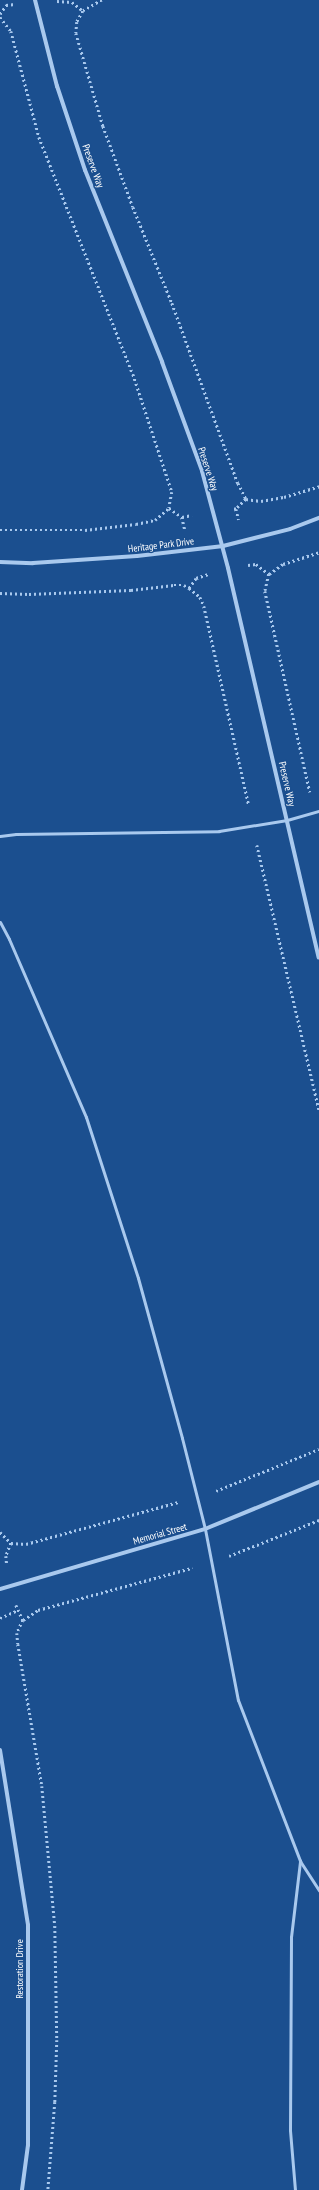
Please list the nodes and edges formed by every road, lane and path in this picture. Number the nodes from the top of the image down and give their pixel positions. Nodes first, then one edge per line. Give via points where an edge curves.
1 (35, 0) edge
2 (102, 0) edge
3 (53, 1) edge
4 (0, 17) edge
5 (319, 486) edge
6 (246, 499) dead end
7 (169, 508) dead end
8 (319, 518) edge
9 (223, 546) junction
10 (319, 552) edge
11 (0, 562) edge
12 (228, 568) junction
13 (269, 574) junction
14 (0, 593) edge
15 (319, 810) edge
16 (314, 812) junction
17 (287, 820) junction
18 (0, 836) edge
19 (0, 922) edge
20 (319, 958) edge
21 (319, 1449) edge
22 (319, 1482) edge
23 (197, 1497) junction
24 (319, 1520) edge
25 (205, 1530) junction
26 (0, 1532) edge
27 (11, 1543) junction
28 (212, 1562) junction
29 (10, 1586) junction
30 (0, 1589) edge
31 (18, 1610) junction
32 (0, 1618) edge
33 (23, 1620) junction
34 (0, 1750) edge
35 (300, 1861) junction
36 (319, 1890) edge
37 (22, 2190) edge
38 (48, 2190) edge
39 (295, 2190) edge

1 - 9 street, Preserve Way via 57,86 85,170 162,362 202,471
2 - 3 path via 83,11 72,2
4 - 7 path via 11,31 39,137 133,374 172,492
5 - 6 path via 284,497
8 - 9 street, Heritage Park Drive via 290,529
9 - 11 street, Heritage Park Drive via 137,556 33,563
9 - 12 street, Preserve Way
10 - 13 path via 283,564
12 - 13 path via 256,564
12 - 14 path via 196,578 189,588 174,585 131,590
12 - 17 street, Preserve Way
13 - 16 path via 266,591
15 - 16 lane
16 - 17 lane
17 - 18 lane via 219,831
17 - 20 street, Preserve Way
19 - 23 lane via 86,1117 138,1278
21 - 23 path via 230,1487
22 - 25 street, Memorial Street
23 - 25 lane
23 - 27 path via 26,1544
24 - 28 path
25 - 28 lane
25 - 29 street, Memorial Street
26 - 27 path
27 - 29 path via 6,1556
28 - 33 path via 38,1610
28 - 35 lane via 238,1700
29 - 30 street, Memorial Street
29 - 31 path
31 - 32 path
31 - 33 path
33 - 38 path via 17,1633 18,1644 42,1786 55,1926 57,2048
34 - 37 street, Restoration Drive via 28,1925 28,2145
35 - 36 lane
35 - 39 lane via 290,1937 290,2130

